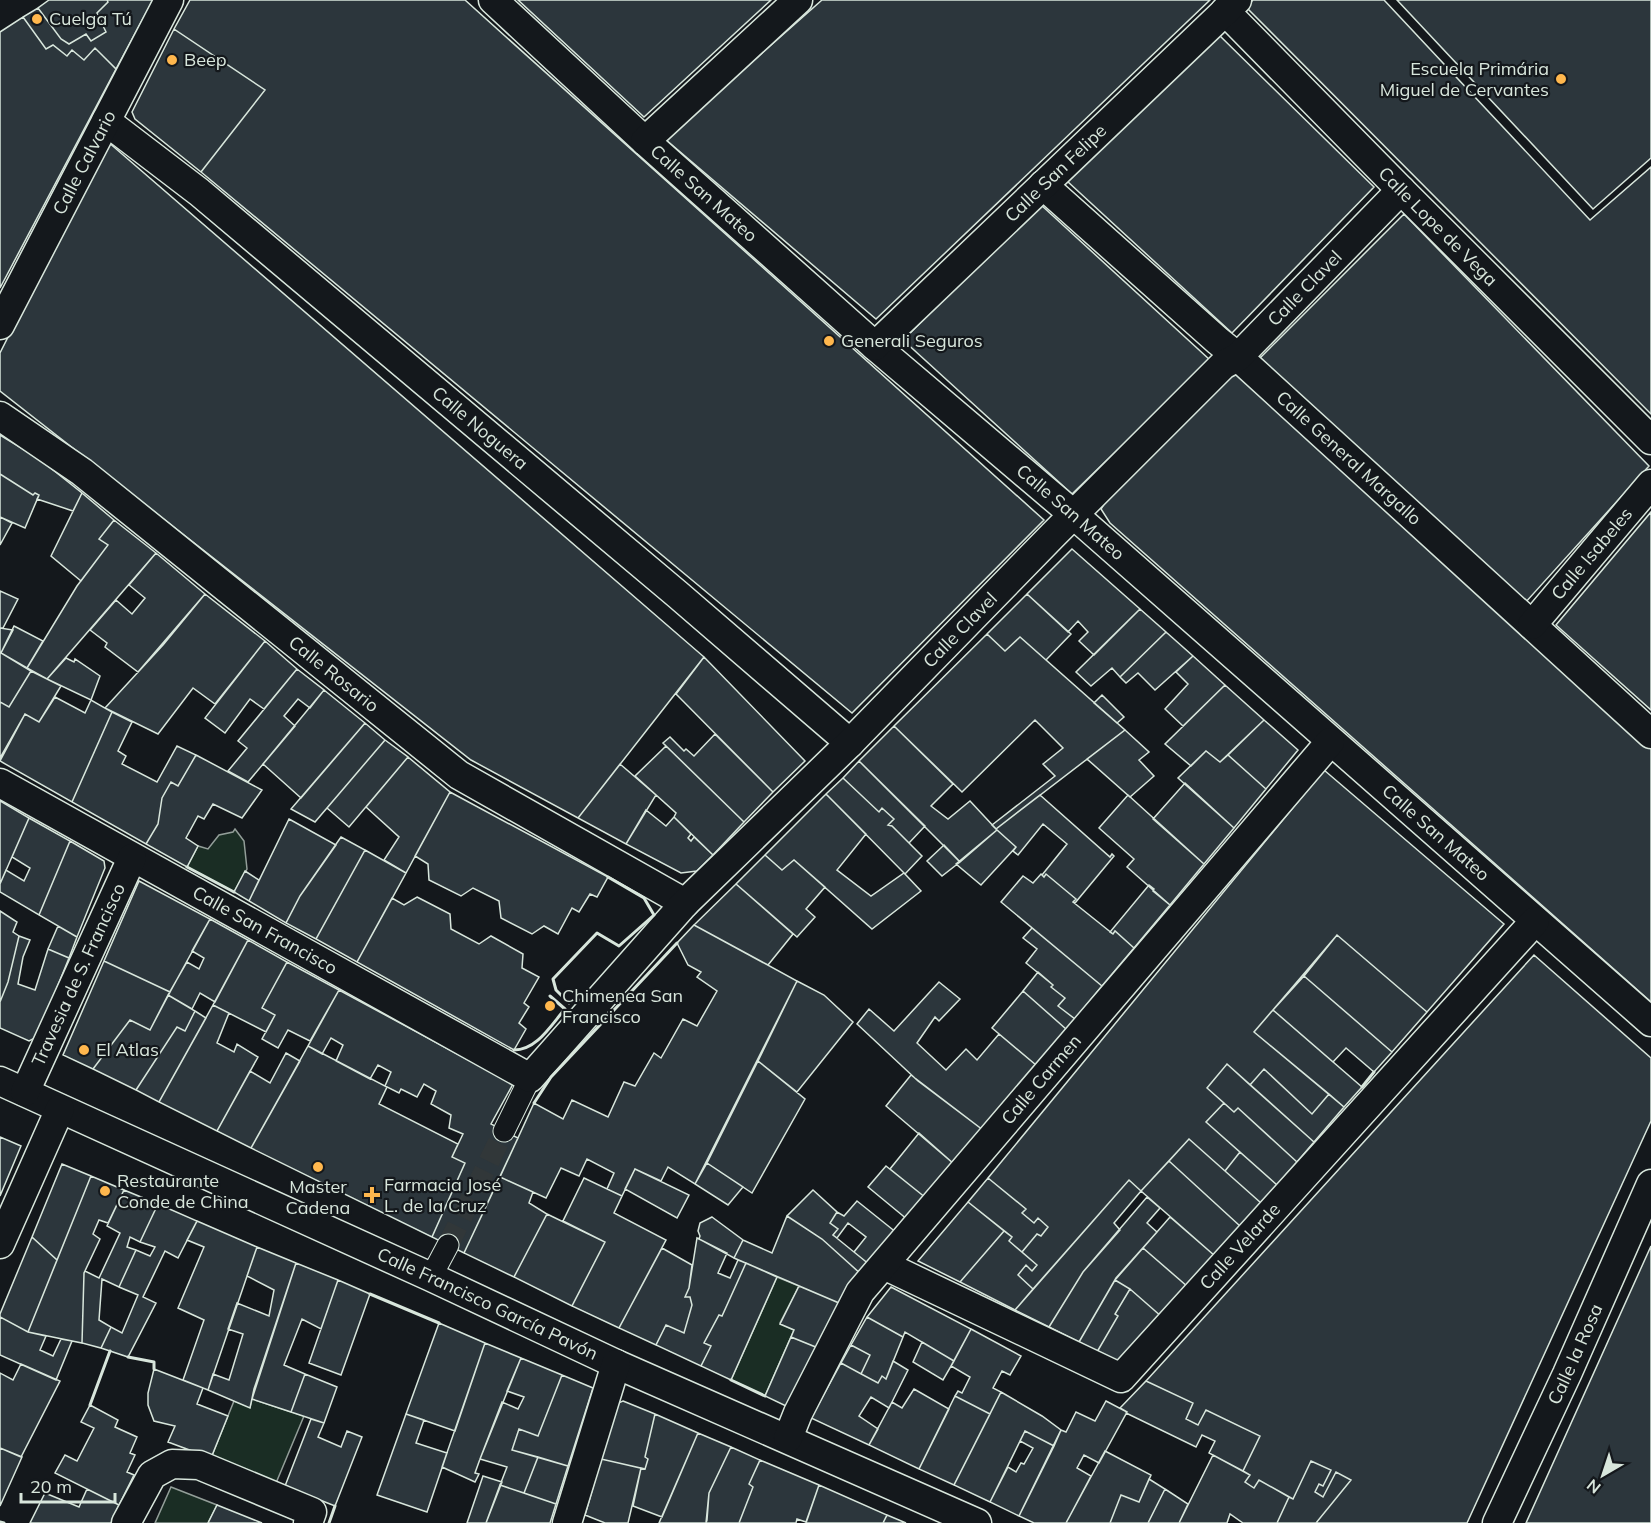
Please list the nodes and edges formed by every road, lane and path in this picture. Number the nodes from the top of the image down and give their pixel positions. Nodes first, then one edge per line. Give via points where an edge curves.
1 (169, 0) edge
2 (493, 0) edge
3 (798, 0) edge
4 (1231, 5) edge
5 (106, 121) junction
6 (645, 141) junction
7 (1043, 185) junction
8 (1401, 190) junction
9 (0, 325) edge
10 (875, 346) junction
11 (1238, 357) junction
12 (0, 416) edge
13 (1651, 440) edge
14 (1651, 483) edge
15 (1073, 514) junction
16 (1532, 625) junction
17 (1651, 734) edge
18 (1330, 742) junction
19 (850, 743) junction
20 (0, 783) edge
21 (132, 858) junction
22 (685, 903) junction
23 (1535, 921) junction
24 (1651, 1022) edge
25 (530, 1078) junction
26 (13, 1086) edge
27 (60, 1109) junction
28 (504, 1131) tunnel mouth
29 (1651, 1184) edge
30 (0, 1244) edge
31 (448, 1245) tunnel mouth
32 (884, 1265) junction
33 (430, 1277) junction
34 (616, 1364) junction
35 (788, 1438) junction
36 (126, 1523) edge
37 (308, 1523) edge
38 (567, 1523) edge
39 (976, 1523) edge
40 (1497, 1523) edge

1 - 5 street, Calle Calvario
2 - 6 street, Calle San Mateo
3 - 6 street
4 - 7 street, Calle San Felipe
4 - 8 street, Calle Lope de Vega
5 - 9 street, Calle Calvario
5 - 19 street, Calle Noguera via 199,192
6 - 10 street, Calle San Mateo
7 - 10 street, Calle San Felipe
7 - 11 street, Calle General Margallo
8 - 11 street, Calle Clavel
8 - 13 street, Calle Lope de Vega
10 - 15 street, Calle San Mateo
11 - 15 street, Calle Clavel via 1223,365
11 - 16 street, Calle General Margallo
12 - 22 street, Calle Rosario via 82,472 459,775
14 - 16 street, Calle Isabeles
15 - 18 street, Calle San Mateo
15 - 19 street, Calle Clavel
16 - 17 street, Calle General Margallo
18 - 23 street, Calle San Mateo
18 - 32 street, Calle Carmen
19 - 22 street, Calle Clavel
20 - 21 street, Calle San Francisco
21 - 25 street, Calle San Francisco
21 - 26 street, Travesia de S. Francisco
22 - 25 street, Calle Clavel
23 - 24 street, Calle San Mateo
23 - 32 street, Calle Velarde via 1121,1378
25 - 28 street
26 - 27 street, Calle Francisco García Pavón
27 - 30 street
27 - 33 street, Calle Francisco García Pavón
29 - 40 street, Calle la Rosa
31 - 33 street
32 - 35 street, Calle Carmen via 860,1292
33 - 34 street, Calle Francisco García Pavón
34 - 35 street, Calle Francisco García Pavón
34 - 38 street
35 - 39 street, Calle Francisco García Pavón
36 - 37 street via 152,1475 171,1464 199,1465 312,1512

